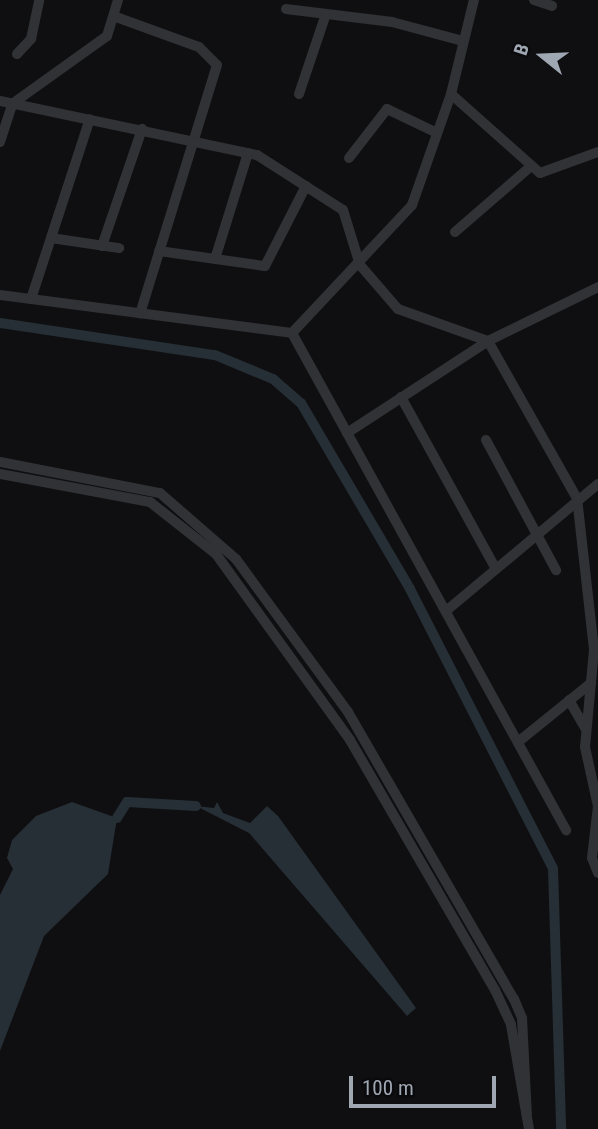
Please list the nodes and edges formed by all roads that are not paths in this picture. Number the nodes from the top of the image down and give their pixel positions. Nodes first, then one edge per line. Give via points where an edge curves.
1 (39, 0) edge
2 (118, 0) edge
3 (474, 0) edge
4 (534, 0) edge
5 (552, 6) dead end
6 (286, 9) dead end
7 (326, 14) junction
8 (116, 17) junction
9 (463, 41) junction
10 (17, 54) dead end
11 (299, 94) dead end
12 (451, 94) junction
13 (0, 101) edge
14 (12, 104) junction
15 (90, 119) junction
16 (142, 129) junction
17 (437, 133) junction
18 (193, 139) junction
19 (0, 142) edge
20 (598, 152) edge
21 (248, 153) junction
22 (349, 158) dead end
23 (529, 168) junction
24 (306, 186) junction
25 (455, 232) dead end
26 (51, 238) junction
27 (102, 246) junction
28 (119, 248) dead end
29 (159, 251) junction
30 (215, 259) junction
31 (360, 265) junction
32 (598, 287) edge
33 (0, 295) edge
34 (31, 299) junction
35 (140, 313) junction
36 (292, 333) junction
37 (488, 341) junction
38 (401, 397) junction
39 (347, 433) junction
40 (486, 440) dead end
41 (0, 462) edge
42 (0, 474) edge
43 (90, 483) junction
44 (598, 484) edge
45 (577, 498) junction
46 (537, 533) junction
47 (496, 569) junction
48 (556, 570) dead end
49 (446, 611) junction
50 (590, 683) junction
51 (569, 700) junction
52 (586, 730) junction
53 (518, 742) junction
54 (566, 830) dead end
55 (598, 873) edge
56 (528, 1123) edge

1 - 10 street via 31,39
2 - 8 street
3 - 9 street
4 - 5 street
6 - 7 street
7 - 9 street via 392,22
7 - 11 street
8 - 14 street via 107,36
8 - 18 street via 212,54 218,76
9 - 12 street
12 - 17 street
12 - 23 street via 520,153
13 - 14 street
14 - 15 street
14 - 19 street
15 - 16 street
15 - 26 street
16 - 18 street
16 - 27 street
17 - 22 street via 387,109
17 - 31 street via 412,205
18 - 21 street
18 - 29 street
20 - 23 street via 540,173
21 - 24 street
21 - 30 street
23 - 25 street
24 - 30 street via 265,266
24 - 31 street via 343,210
26 - 27 street
26 - 34 street
27 - 28 street
29 - 30 street
29 - 35 street
31 - 36 street
31 - 37 street via 398,309
32 - 37 street
33 - 34 street
34 - 35 street
35 - 36 street
36 - 39 street
37 - 38 street
37 - 45 street
38 - 39 street
38 - 47 street
39 - 49 street
40 - 46 street
41 - 43 street
42 - 43 street
43 - 56 street via 160,493 205,526 236,559 316,677 522,1018
44 - 45 street
45 - 46 street
45 - 50 street via 594,650
46 - 47 street
46 - 48 street
47 - 49 street
49 - 53 street
50 - 51 street
50 - 52 street
51 - 52 street
51 - 53 street
52 - 55 street via 598,806 592,858
53 - 54 street

